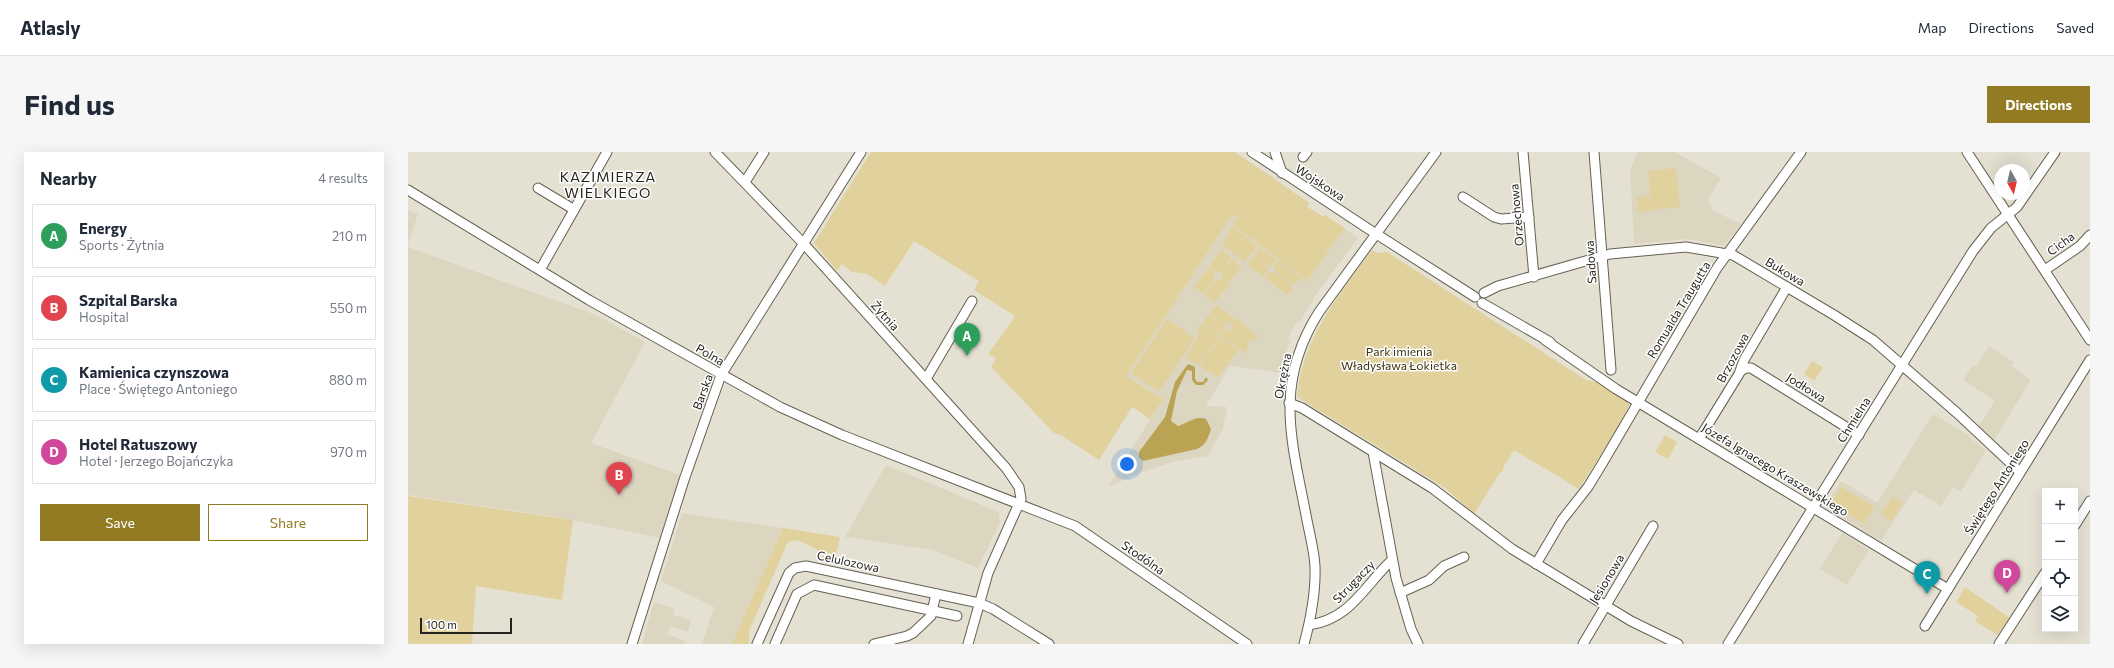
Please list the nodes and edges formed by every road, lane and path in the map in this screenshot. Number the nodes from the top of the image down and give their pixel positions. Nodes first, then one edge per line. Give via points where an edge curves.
1 (607, 152) edge
2 (716, 152) edge
3 (764, 152) edge
4 (861, 152) edge
5 (1275, 152) edge
6 (1436, 152) edge
7 (1524, 152) edge
8 (1594, 152) edge
9 (1968, 152) edge
10 (2055, 152) edge
11 (1259, 154) edge
12 (1796, 154) edge
13 (1282, 172) junction
14 (745, 182) junction
15 (538, 188) dead end
16 (408, 190) edge
17 (1463, 198) dead end
18 (573, 210) junction
19 (2009, 215) junction
20 (1529, 217) junction
21 (1376, 234) junction
22 (2090, 235) edge
23 (803, 243) junction
24 (1727, 254) junction
25 (1603, 256) junction
26 (540, 270) junction
27 (2045, 270) junction
28 (1534, 277) junction
29 (1787, 287) junction
30 (1481, 297) junction
31 (972, 301) dead end
32 (2090, 340) edge
33 (2090, 360) edge
34 (1902, 366) junction
35 (2090, 367) edge
36 (1611, 370) dead end
37 (1740, 371) junction
38 (2081, 374) junction
39 (721, 375) junction
40 (926, 379) junction
41 (1638, 402) junction
42 (1289, 403) junction
43 (1859, 435) junction
44 (1699, 439) junction
45 (1373, 452) junction
46 (2020, 472) junction
47 (2090, 501) edge
48 (1019, 504) junction
49 (1813, 507) junction
50 (2076, 524) edge
51 (1652, 526) dead end
52 (1464, 557) dead end
53 (1392, 560) junction
54 (1536, 564) junction
55 (2042, 577) edge
56 (1948, 589) junction
57 (1400, 593) junction
58 (936, 594) junction
59 (979, 604) junction
60 (1605, 606) junction
61 (932, 610) junction
62 (957, 616) dead end
63 (767, 622) junction
64 (1309, 625) junction
65 (1925, 626) dead end
66 (782, 628) junction
67 (632, 644) edge
68 (757, 644) edge
69 (774, 644) edge
70 (874, 644) edge
71 (968, 644) edge
72 (1049, 644) edge
73 (1247, 644) edge
74 (1304, 644) edge
75 (1418, 644) edge
76 (1582, 644) edge
77 (1678, 644) edge
78 (1728, 644) edge
79 (1998, 644) edge

1 - 18 street
2 - 14 street, Żytnia
3 - 14 street
4 - 23 street, Barska
5 - 13 street
6 - 21 street, Okrężna
7 - 20 street, Orzechowa
8 - 25 street, Sadowa
9 - 19 street
10 - 19 street, Chmielna via 2027,195
11 - 13 street, Wojskowa
12 - 24 street, Romualda Traugutta
13 - 21 street, Wojskowa
14 - 23 street, Żytnia
15 - 18 street
16 - 26 street, Polna
17 - 20 street via 1494,217
18 - 26 street
19 - 27 street
19 - 34 street, Chmielna via 1991,228 1982,239
20 - 28 street, Orzechowa
21 - 30 street, Józefa Ignacego Kraszewskiego
21 - 42 street, Okrężna via 1309,329 1294,369
22 - 27 street, Cicha via 2080,246
23 - 39 street, Barska
23 - 40 street, Żytnia
24 - 25 street, Bukowa via 1693,247 1678,247
24 - 29 street, Bukowa via 1739,258
24 - 41 street, Romualda Traugutta
25 - 28 street, Bukowa
25 - 36 street, Sadowa
26 - 39 street, Polna
27 - 32 street
28 - 30 street, Bukowa via 1491,289
29 - 34 street, Bukowa via 1863,333
29 - 37 street, Brzozowa
30 - 41 street, Józefa Ignacego Kraszewskiego
31 - 40 street
33 - 38 street, Świętego Antoniego
34 - 43 street, Chmielna
34 - 46 street, Bukowa
35 - 38 street
37 - 43 street, Jodłowa via 1751,368
37 - 44 street, Brzozowa
38 - 46 street, Świętego Antoniego
39 - 48 street, Polna via 814,423
39 - 67 street, Barska via 682,486
40 - 48 street, Żytnia via 1009,472 1020,490
41 - 44 street, Józefa Ignacego Kraszewskiego
41 - 54 street, Romualda Traugutta via 1588,487 1562,520
42 - 45 street via 1302,408
42 - 64 street, Okrężna via 1293,448 1315,565 1315,588
43 - 49 street, Chmielna
44 - 49 street, Józefa Ignacego Kraszewskiego
45 - 53 street
45 - 54 street via 1432,488 1512,549
46 - 56 street, Świętego Antoniego
47 - 50 street
48 - 59 street via 992,560
48 - 73 street, Stodólna via 1084,532
49 - 56 street, Józefa Ignacego Kraszewskiego
49 - 78 street, Chmielna
51 - 60 street, Jesionowa
52 - 57 street via 1444,566 1429,580
53 - 57 street
53 - 64 street, Strugaczy via 1348,609 1323,623
54 - 60 street
55 - 79 street
56 - 65 street, Świętego Antoniego
57 - 75 street
58 - 59 street, Celulozowa
58 - 61 street
58 - 63 street, Celulozowa via 802,566 789,573
59 - 71 street
59 - 72 street, Celulozowa via 993,609
60 - 76 street, Jesionowa
60 - 77 street
61 - 62 street
61 - 66 street via 814,585 797,594
61 - 70 street via 930,618 910,635
63 - 66 street
63 - 68 street, Celulozowa
64 - 74 street, Okrężna
66 - 69 street

